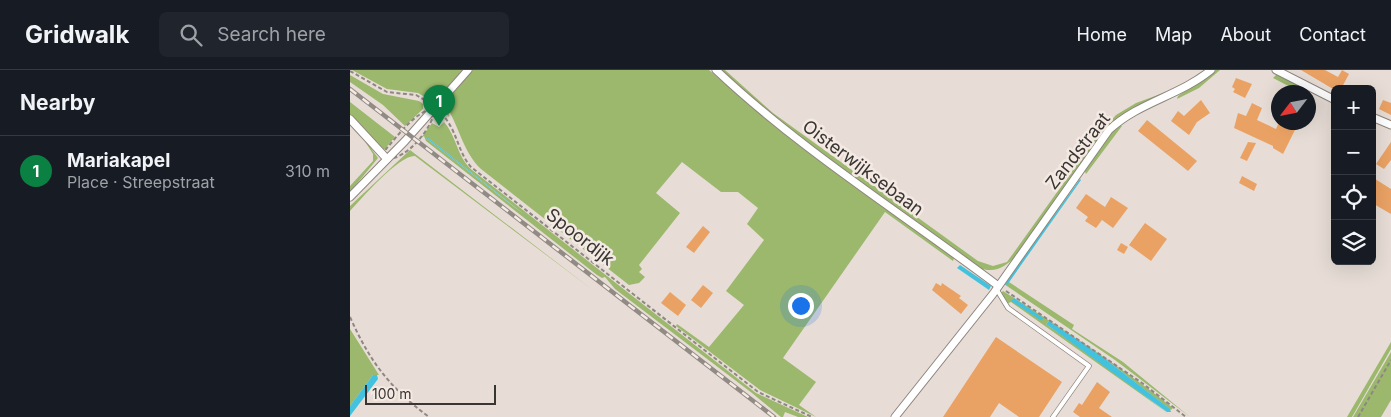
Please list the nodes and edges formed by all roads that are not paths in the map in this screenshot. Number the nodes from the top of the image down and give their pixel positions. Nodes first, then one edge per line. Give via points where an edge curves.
1 (468, 70) edge
2 (716, 70) edge
3 (1211, 70) edge
4 (1276, 70) edge
5 (1331, 98) edge
6 (350, 119) edge
7 (1376, 119) edge
8 (1391, 125) edge
9 (387, 159) junction
10 (350, 198) edge
11 (996, 287) junction
12 (895, 417) edge
13 (1054, 417) edge

1 - 9 street
2 - 11 street, Oisterwijksebaan via 748,100 834,167
3 - 11 street, Zandstraat via 1184,89 1127,115 1109,130
4 - 5 street
6 - 9 street
7 - 8 street
9 - 10 street
11 - 12 street, Zandstraat
11 - 13 lane via 1008,308 1089,366

